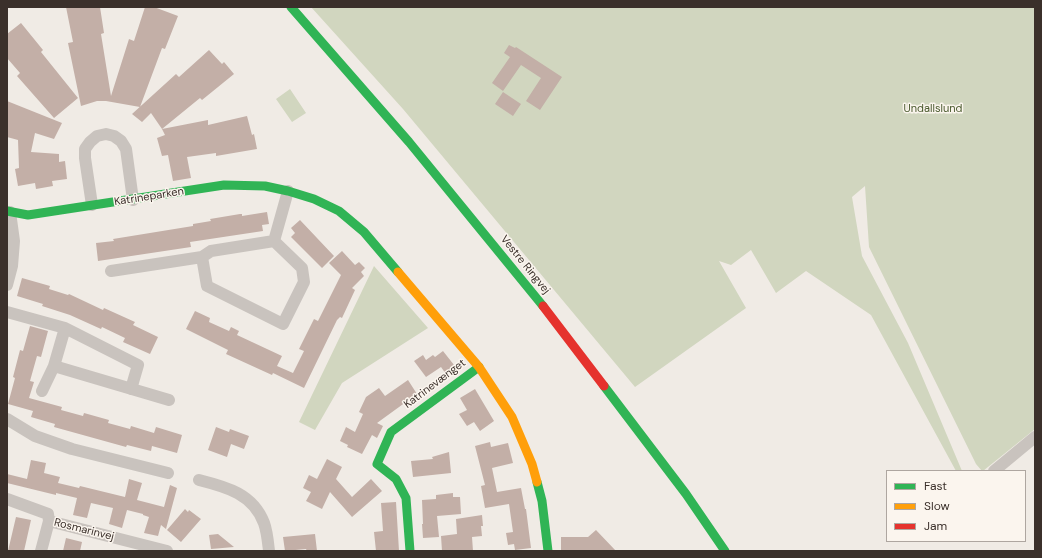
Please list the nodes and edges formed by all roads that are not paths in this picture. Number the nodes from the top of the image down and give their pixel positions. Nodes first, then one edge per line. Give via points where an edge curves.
1 (291, 7) edge
2 (288, 191) junction
3 (133, 200) junction
4 (92, 205) junction
5 (9, 211) edge
6 (274, 241) junction
7 (202, 257) junction
8 (111, 271) dead end
9 (7, 285) edge
10 (7, 312) edge
11 (65, 328) junction
12 (54, 366) junction
13 (479, 367) junction
14 (130, 389) junction
15 (42, 391) dead end
16 (169, 400) dead end
17 (7, 419) edge
18 (1035, 437) edge
19 (995, 470) edge
20 (168, 473) dead end
21 (199, 480) dead end
22 (7, 499) edge
23 (49, 522) junction
24 (41, 551) edge
25 (167, 551) edge
26 (269, 551) edge
27 (410, 551) edge
28 (548, 551) edge
29 (725, 551) edge

1 - 29 street, Vestre Ringvej via 409,142 539,301 686,494
2 - 3 street, Katrineparken via 265,186 224,185
2 - 6 street
2 - 13 street, Katrineparken via 314,199 339,211 364,232
3 - 4 street, Katrineparken
3 - 4 street via 126,149 121,141 106,134 97,136 86,149
4 - 5 street, Katrineparken via 28,215
5 - 9 street, Katrineparken via 14,241
6 - 7 street via 211,251
6 - 7 street via 302,268 304,282 282,324 207,286
7 - 8 street
10 - 11 street
11 - 12 street
11 - 14 street via 138,365
12 - 14 street
12 - 15 street
13 - 27 street, Katrinevænget via 391,432 377,464 396,480 406,498
13 - 28 street, Katrinevænget via 512,417 532,464 542,501
14 - 16 street
17 - 20 street via 35,436 72,449
18 - 19 street
21 - 26 street via 234,491 257,509 265,524
22 - 23 street, Rosmarinvej via 48,514
23 - 24 street, Rosmarinvej
23 - 25 street, Rosmarinvej

